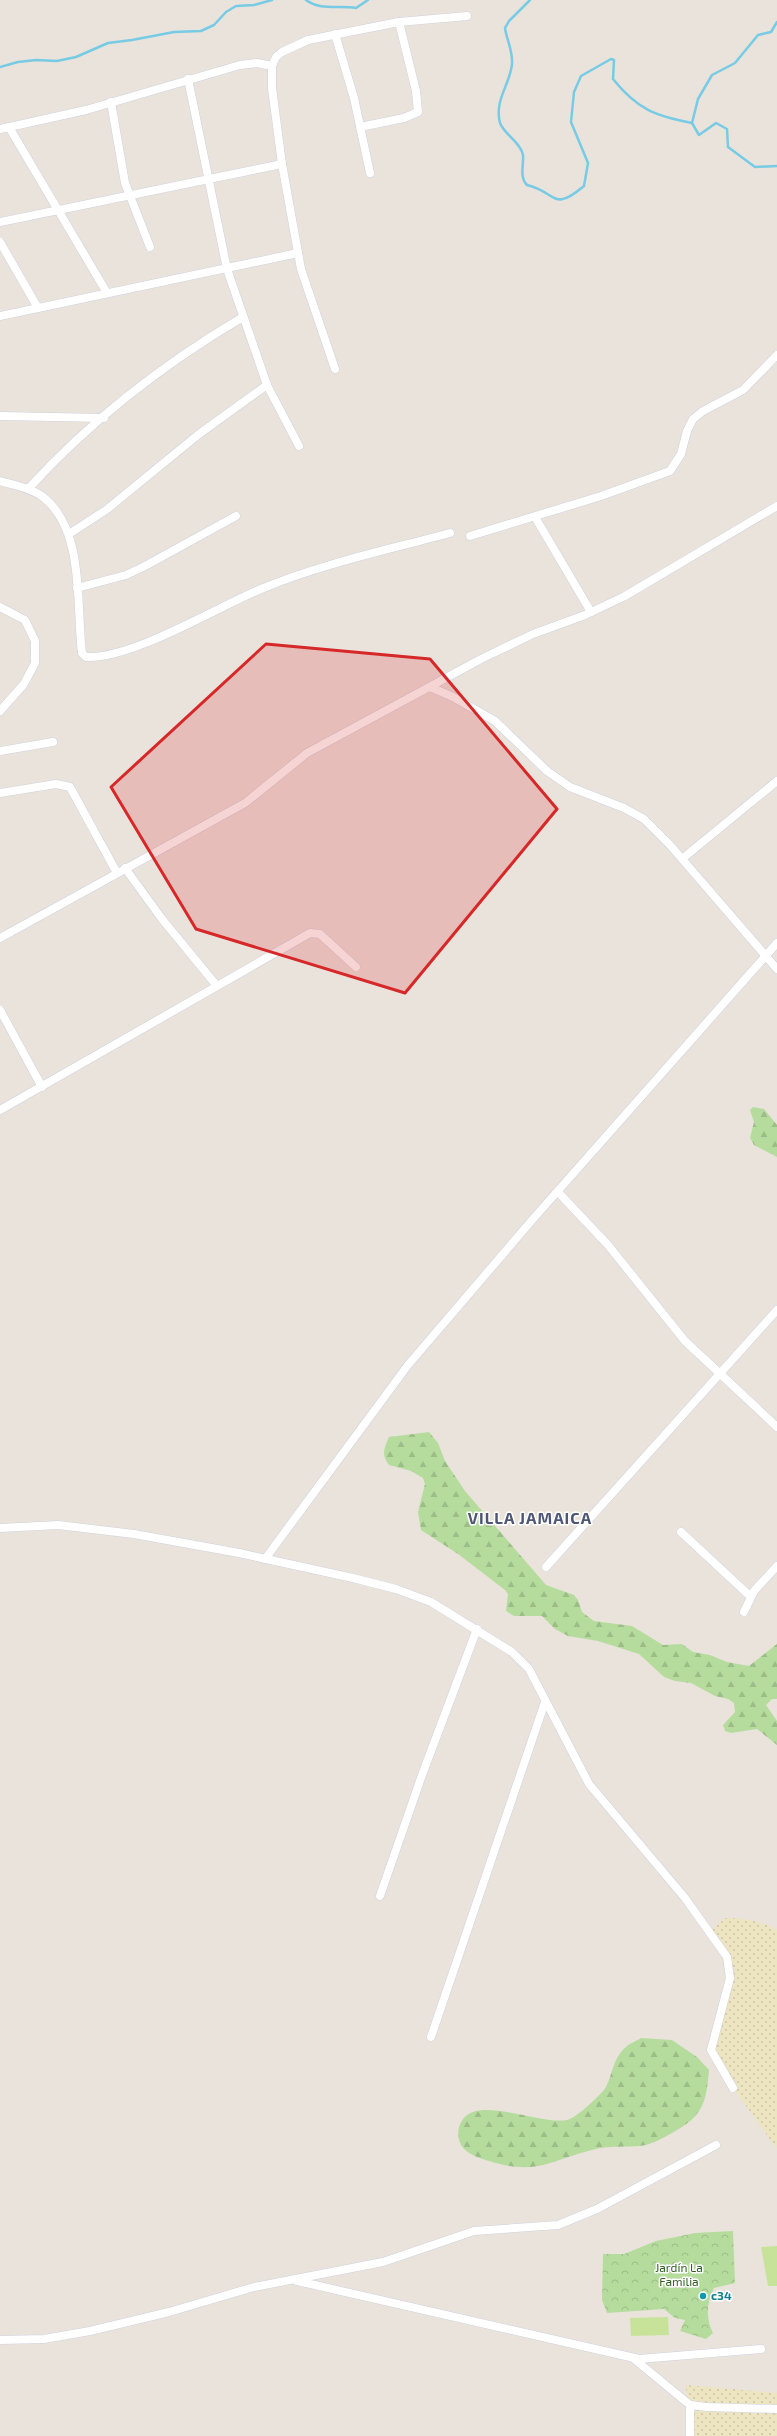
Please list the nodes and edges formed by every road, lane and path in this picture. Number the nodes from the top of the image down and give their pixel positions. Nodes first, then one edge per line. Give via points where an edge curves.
1 (467, 16) dead end
2 (399, 22) junction
3 (335, 34) junction
4 (272, 66) junction
5 (188, 79) junction
6 (111, 102) junction
7 (8, 127) junction
8 (360, 128) junction
9 (0, 129) edge
10 (282, 164) junction
11 (370, 173) dead end
12 (208, 178) junction
13 (129, 195) junction
14 (59, 210) junction
15 (0, 222) edge
16 (0, 242) edge
17 (150, 247) dead end
18 (298, 253) junction
19 (227, 269) junction
20 (107, 293) junction
21 (38, 308) junction
22 (0, 316) edge
23 (243, 317) junction
24 (777, 355) edge
25 (335, 369) dead end
26 (267, 385) junction
27 (0, 416) edge
28 (104, 418) junction
29 (299, 446) dead end
30 (0, 481) edge
31 (28, 489) junction
32 (777, 506) edge
33 (236, 516) dead end
34 (535, 517) junction
35 (450, 533) dead end
36 (69, 534) junction
37 (470, 536) dead end
38 (77, 588) junction
39 (0, 607) edge
40 (590, 612) junction
41 (430, 687) junction
42 (0, 711) edge
43 (53, 742) dead end
44 (0, 751) edge
45 (777, 781) edge
46 (0, 793) edge
47 (682, 859) junction
48 (125, 868) junction
49 (117, 873) junction
50 (0, 938) edge
51 (777, 943) edge
52 (765, 956) junction
53 (356, 967) dead end
54 (777, 969) edge
55 (217, 986) junction
56 (0, 1010) edge
57 (42, 1087) junction
58 (0, 1110) edge
59 (558, 1192) junction
60 (777, 1310) edge
61 (720, 1374) junction
62 (777, 1427) edge
63 (0, 1528) edge
64 (681, 1532) dead end
65 (266, 1559) junction
66 (777, 1566) edge
67 (546, 1567) dead end
68 (751, 1597) junction
69 (744, 1612) dead end
70 (478, 1629) junction
71 (545, 1702) junction
72 (380, 1896) dead end
73 (431, 2037) dead end
74 (733, 2088) dead end
75 (716, 2145) dead end
76 (292, 2280) junction
77 (0, 2340) edge
78 (761, 2349) dead end
79 (633, 2357) junction
80 (690, 2405) junction
81 (777, 2409) edge
82 (690, 2436) edge

1 - 2 street
2 - 3 street
2 - 8 street via 416,91 418,112 404,118
3 - 4 street via 291,46 276,58
3 - 8 street
4 - 5 street via 249,63
4 - 10 street via 272,88
5 - 6 street
5 - 12 street
6 - 7 street
6 - 13 street
7 - 9 street
7 - 14 street
8 - 11 street
10 - 12 street
10 - 18 street
12 - 13 street
12 - 19 street
13 - 14 street
13 - 17 street
14 - 15 street
14 - 20 street
16 - 21 street
18 - 19 street
18 - 25 street via 312,304
19 - 20 street
19 - 23 street
20 - 21 street
21 - 22 street
23 - 26 street
23 - 28 street via 183,354
24 - 34 street via 743,390 698,414 690,423 681,454 670,471
26 - 29 street
26 - 36 street via 199,434 106,510
27 - 28 street
28 - 31 street
30 - 31 street
31 - 36 street via 48,502
32 - 40 street via 652,582
33 - 38 street via 145,566
34 - 37 street
34 - 40 street
35 - 38 street via 298,575 261,589 154,639 101,656 82,656
36 - 38 street
39 - 42 street via 25,620 35,641 35,663 24,684
40 - 41 street via 533,634
41 - 47 street via 454,697 495,721 560,781 579,792 624,808 644,819
41 - 48 street via 307,753 245,803
43 - 44 street
45 - 47 street
46 - 49 street via 56,784 70,787 82,804
47 - 52 street
48 - 49 street
48 - 55 street via 162,919
49 - 50 street
51 - 52 street
52 - 54 street
52 - 59 street
53 - 55 street via 320,934 310,933
55 - 57 street
56 - 57 street
57 - 58 street
59 - 61 street via 608,1245 670,1324
59 - 65 street via 408,1365
60 - 61 street
61 - 62 street
61 - 67 street
63 - 65 street via 65,1526 134,1534
64 - 68 street
65 - 70 street via 353,1578 414,1595 442,1607
66 - 68 street
68 - 69 street
70 - 71 street via 521,1659 529,1669
70 - 72 street via 435,1739
71 - 73 street
71 - 74 street via 589,1784 685,1898 727,1957 730,1978 711,2050
75 - 76 street via 597,2209 558,2225 474,2231 383,2262
76 - 77 street via 254,2287 169,2312 90,2331 44,2339
76 - 79 street
78 - 79 street via 638,2359
79 - 80 street
80 - 81 street
80 - 82 street

